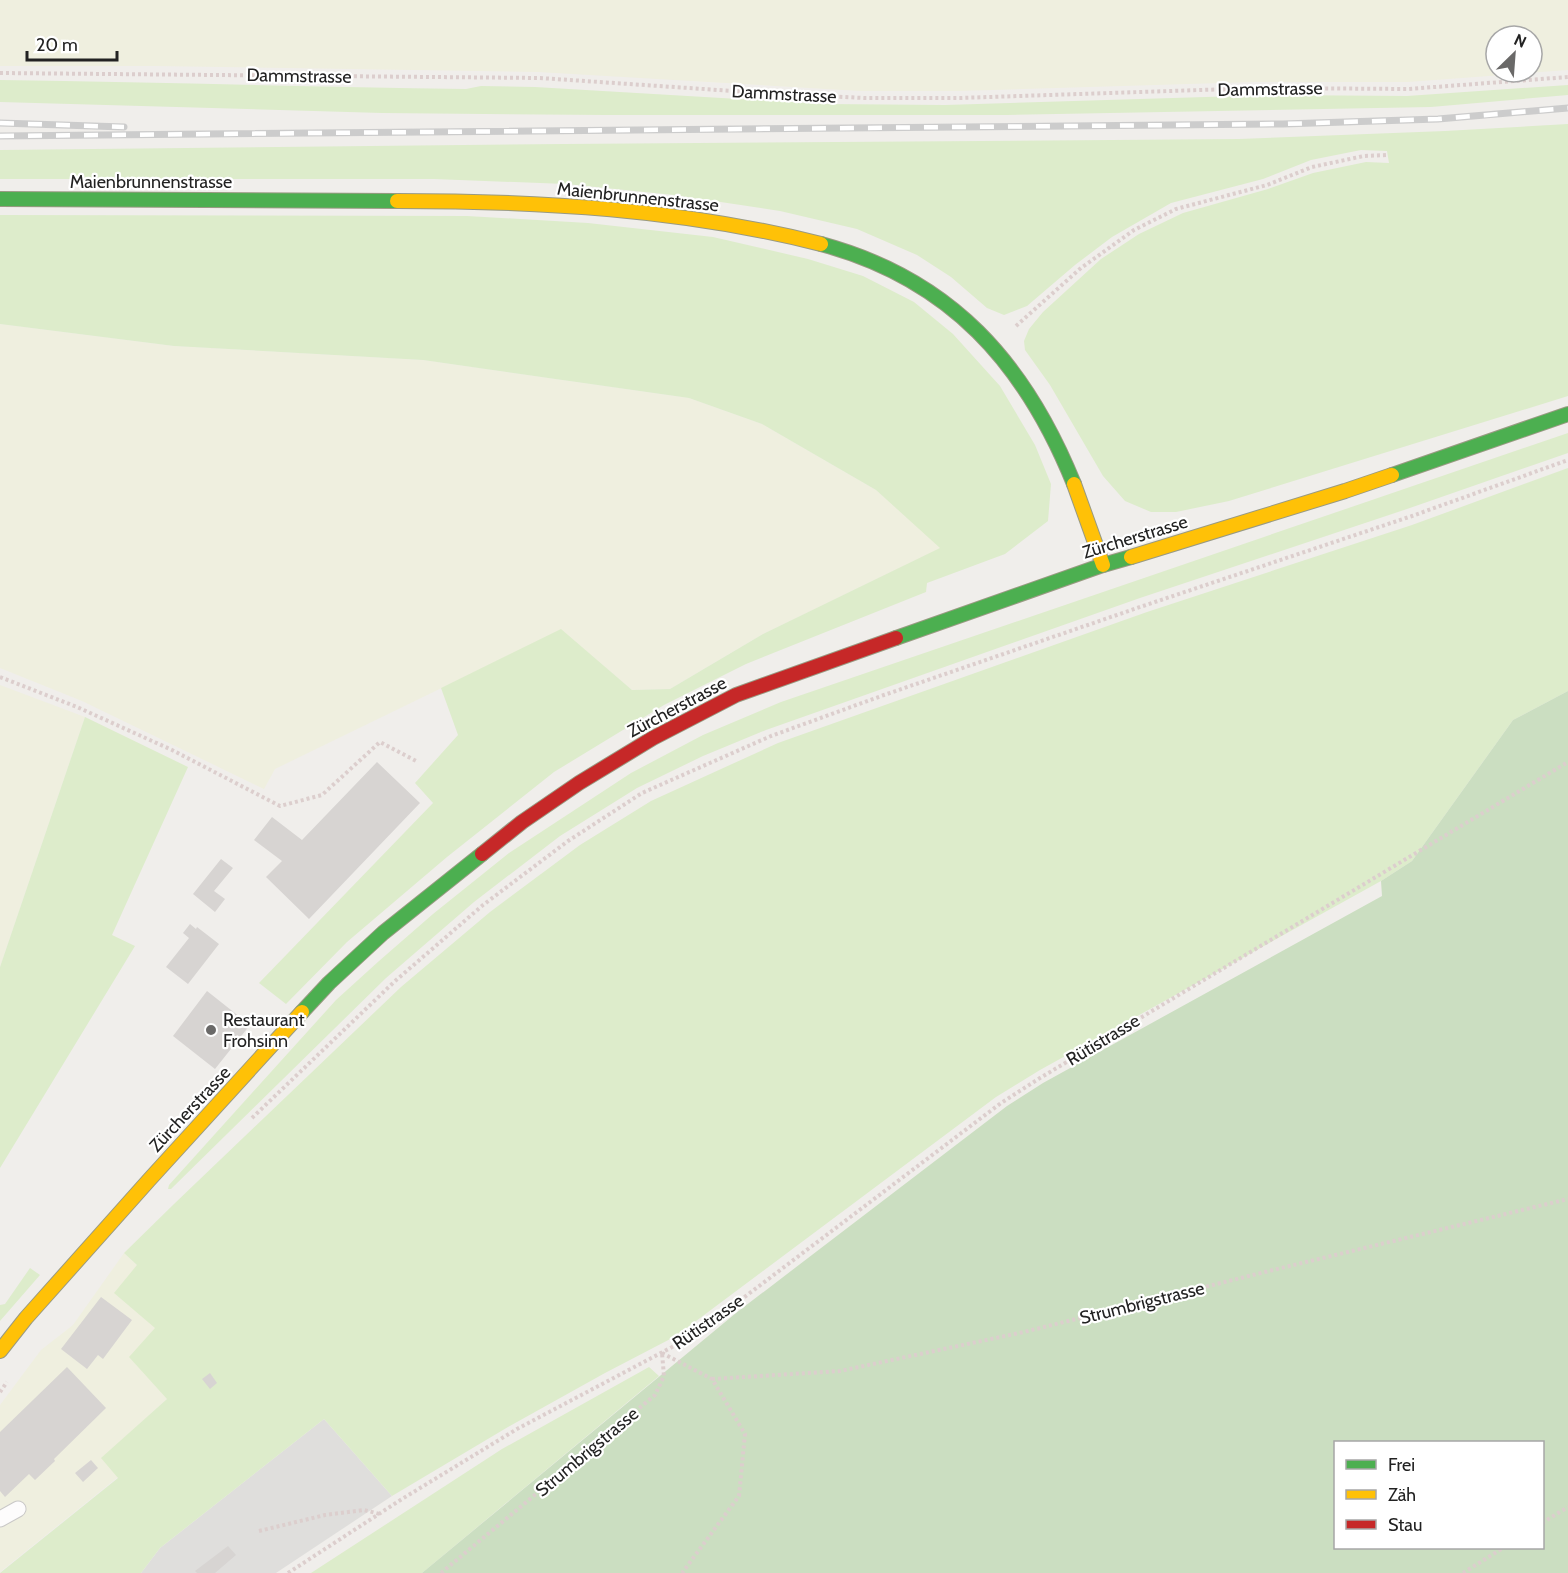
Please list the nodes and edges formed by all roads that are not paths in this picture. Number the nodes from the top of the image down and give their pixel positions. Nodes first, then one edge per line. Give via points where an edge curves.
1 (0, 199) edge
2 (1568, 414) edge
3 (1103, 565) junction
4 (0, 1351) edge
5 (18, 1509) dead end
6 (0, 1519) edge

1 - 3 main road, Maienbrunnenstrasse via 466,201 598,208 762,230 831,247 907,278 951,308 994,347 1038,407 1053,435 1080,496
2 - 3 main road, Zürcherstrasse via 1345,491
3 - 4 main road, Zürcherstrasse via 736,694 653,738 522,822 383,933 329,983 102,1232
5 - 6 lane

